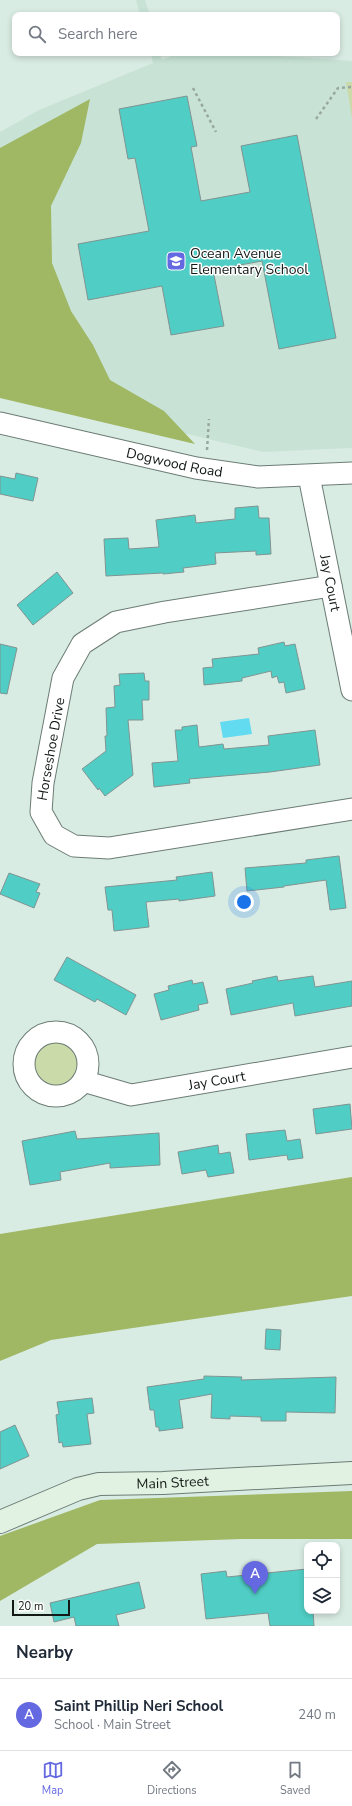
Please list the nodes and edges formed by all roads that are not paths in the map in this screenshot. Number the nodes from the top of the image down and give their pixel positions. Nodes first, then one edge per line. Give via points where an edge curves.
1 (0, 423) edge
2 (352, 473) edge
3 (309, 476) junction
4 (331, 586) junction
5 (352, 690) edge
6 (352, 809) edge
7 (352, 1058) edge
8 (83, 1081) dead end
9 (352, 1473) edge
10 (0, 1522) edge

1 - 3 street, Dogwood Road via 196,468 258,477
2 - 3 street, Dogwood Road
3 - 4 street, Jay Court
4 - 5 street, Jay Court
4 - 6 street, Horseshoe Drive via 116,622 82,644 63,678 43,783 41,812 54,836 74,846 109,848
7 - 8 street, Jay Court via 131,1095
9 - 10 main road, Main Street via 99,1484 78,1489

